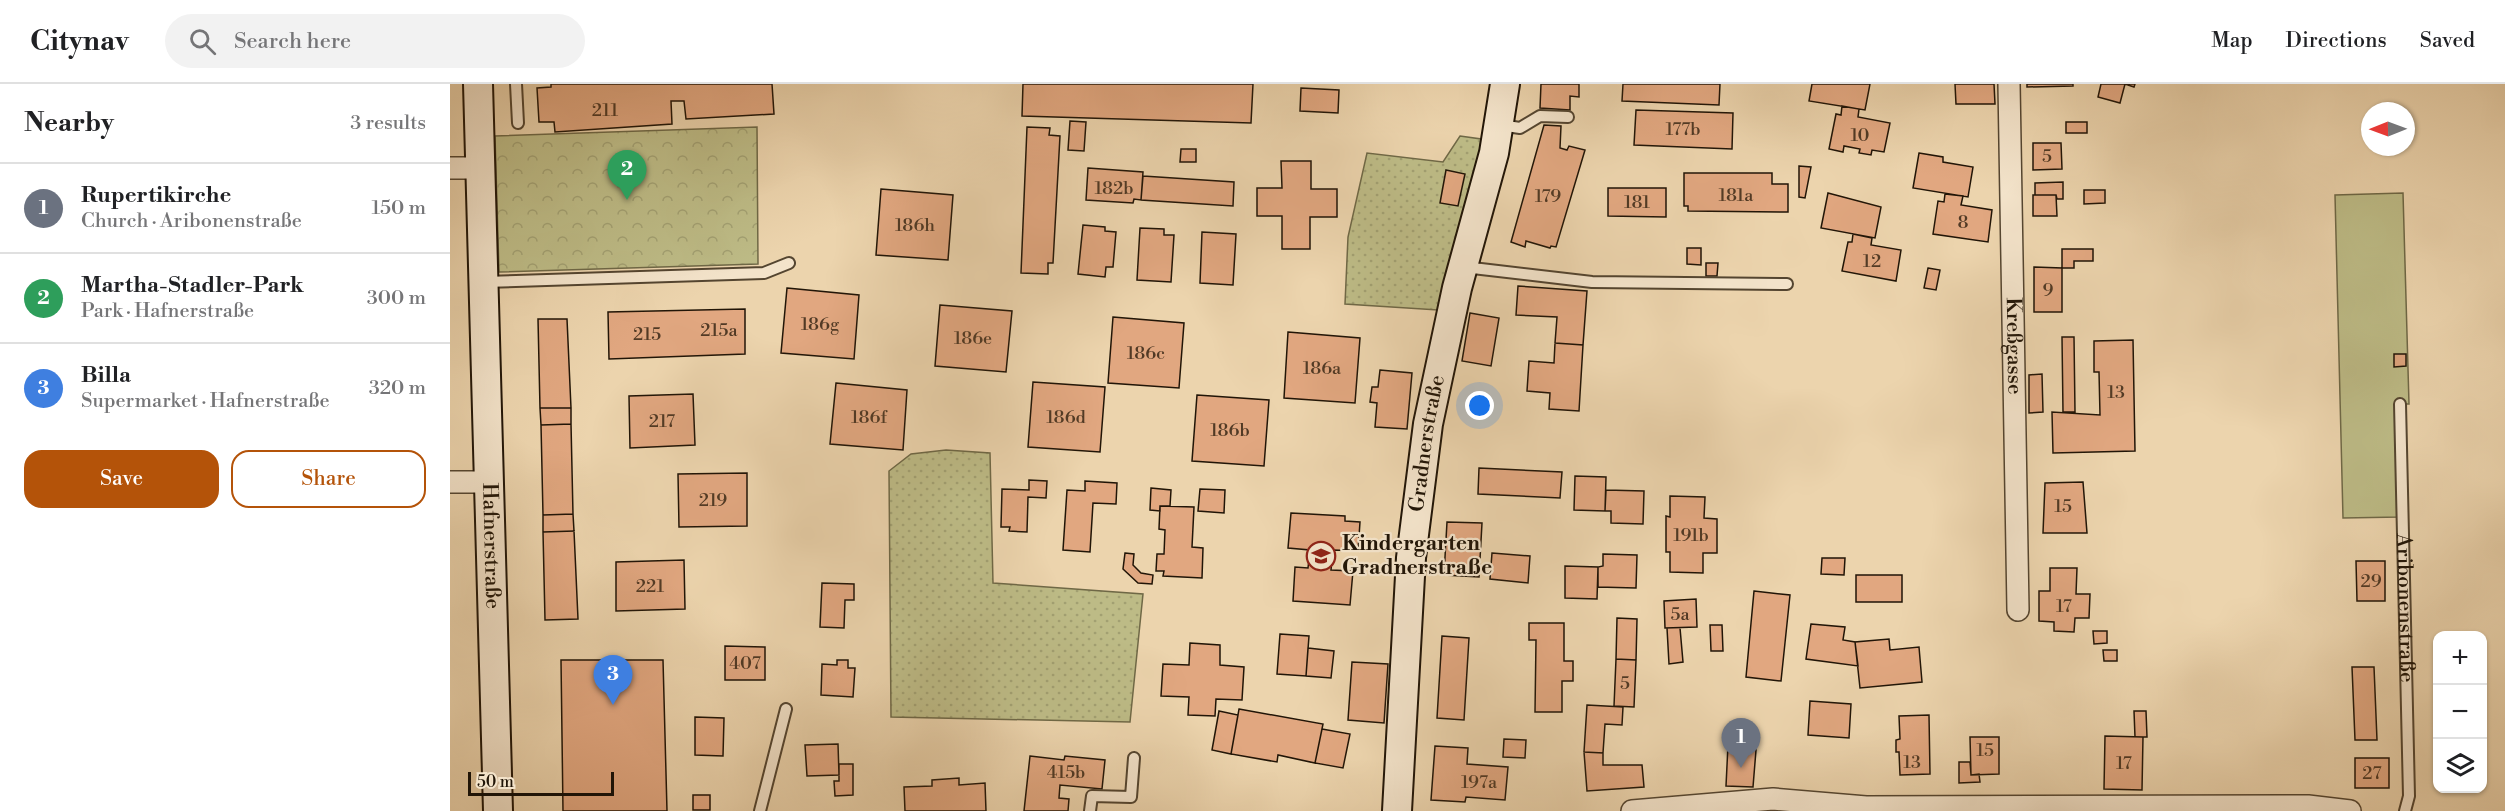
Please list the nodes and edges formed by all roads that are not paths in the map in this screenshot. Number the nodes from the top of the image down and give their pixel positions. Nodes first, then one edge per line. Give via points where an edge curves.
1 (478, 84) edge
2 (516, 84) edge
3 (1505, 84) edge
4 (2009, 84) edge
5 (1568, 117) dead end
6 (518, 123) dead end
7 (1500, 125) junction
8 (450, 168) edge
9 (481, 168) junction
10 (789, 263) dead end
11 (1463, 267) junction
12 (484, 282) junction
13 (1787, 284) dead end
14 (2400, 404) dead end
15 (450, 482) edge
16 (490, 482) junction
17 (2018, 610) dead end
18 (786, 709) dead end
19 (1134, 758) dead end
20 (1772, 805) edge
21 (498, 811) edge
22 (760, 811) edge
23 (1090, 811) edge
24 (1396, 811) edge
25 (1632, 811) edge
26 (2350, 811) edge
27 (2405, 811) edge

1 - 9 main road, Hafnerstraße
2 - 6 lane
3 - 7 main road, Gradnerstraße
4 - 17 street, Kreßgasse
5 - 7 lane via 1540,116 1520,128
7 - 11 main road, Gradnerstraße
8 - 9 street
9 - 12 main road, Hafnerstraße
10 - 12 lane via 764,273
11 - 13 lane via 1592,282
11 - 24 main road, Gradnerstraße via 1428,424 1411,558
12 - 16 main road, Hafnerstraße
14 - 27 lane, Aribonenstraße via 2409,796
15 - 16 street
16 - 21 main road, Hafnerstraße
18 - 22 lane
19 - 23 lane via 1131,797 1092,796
20 - 25 street
20 - 26 street via 2308,806

